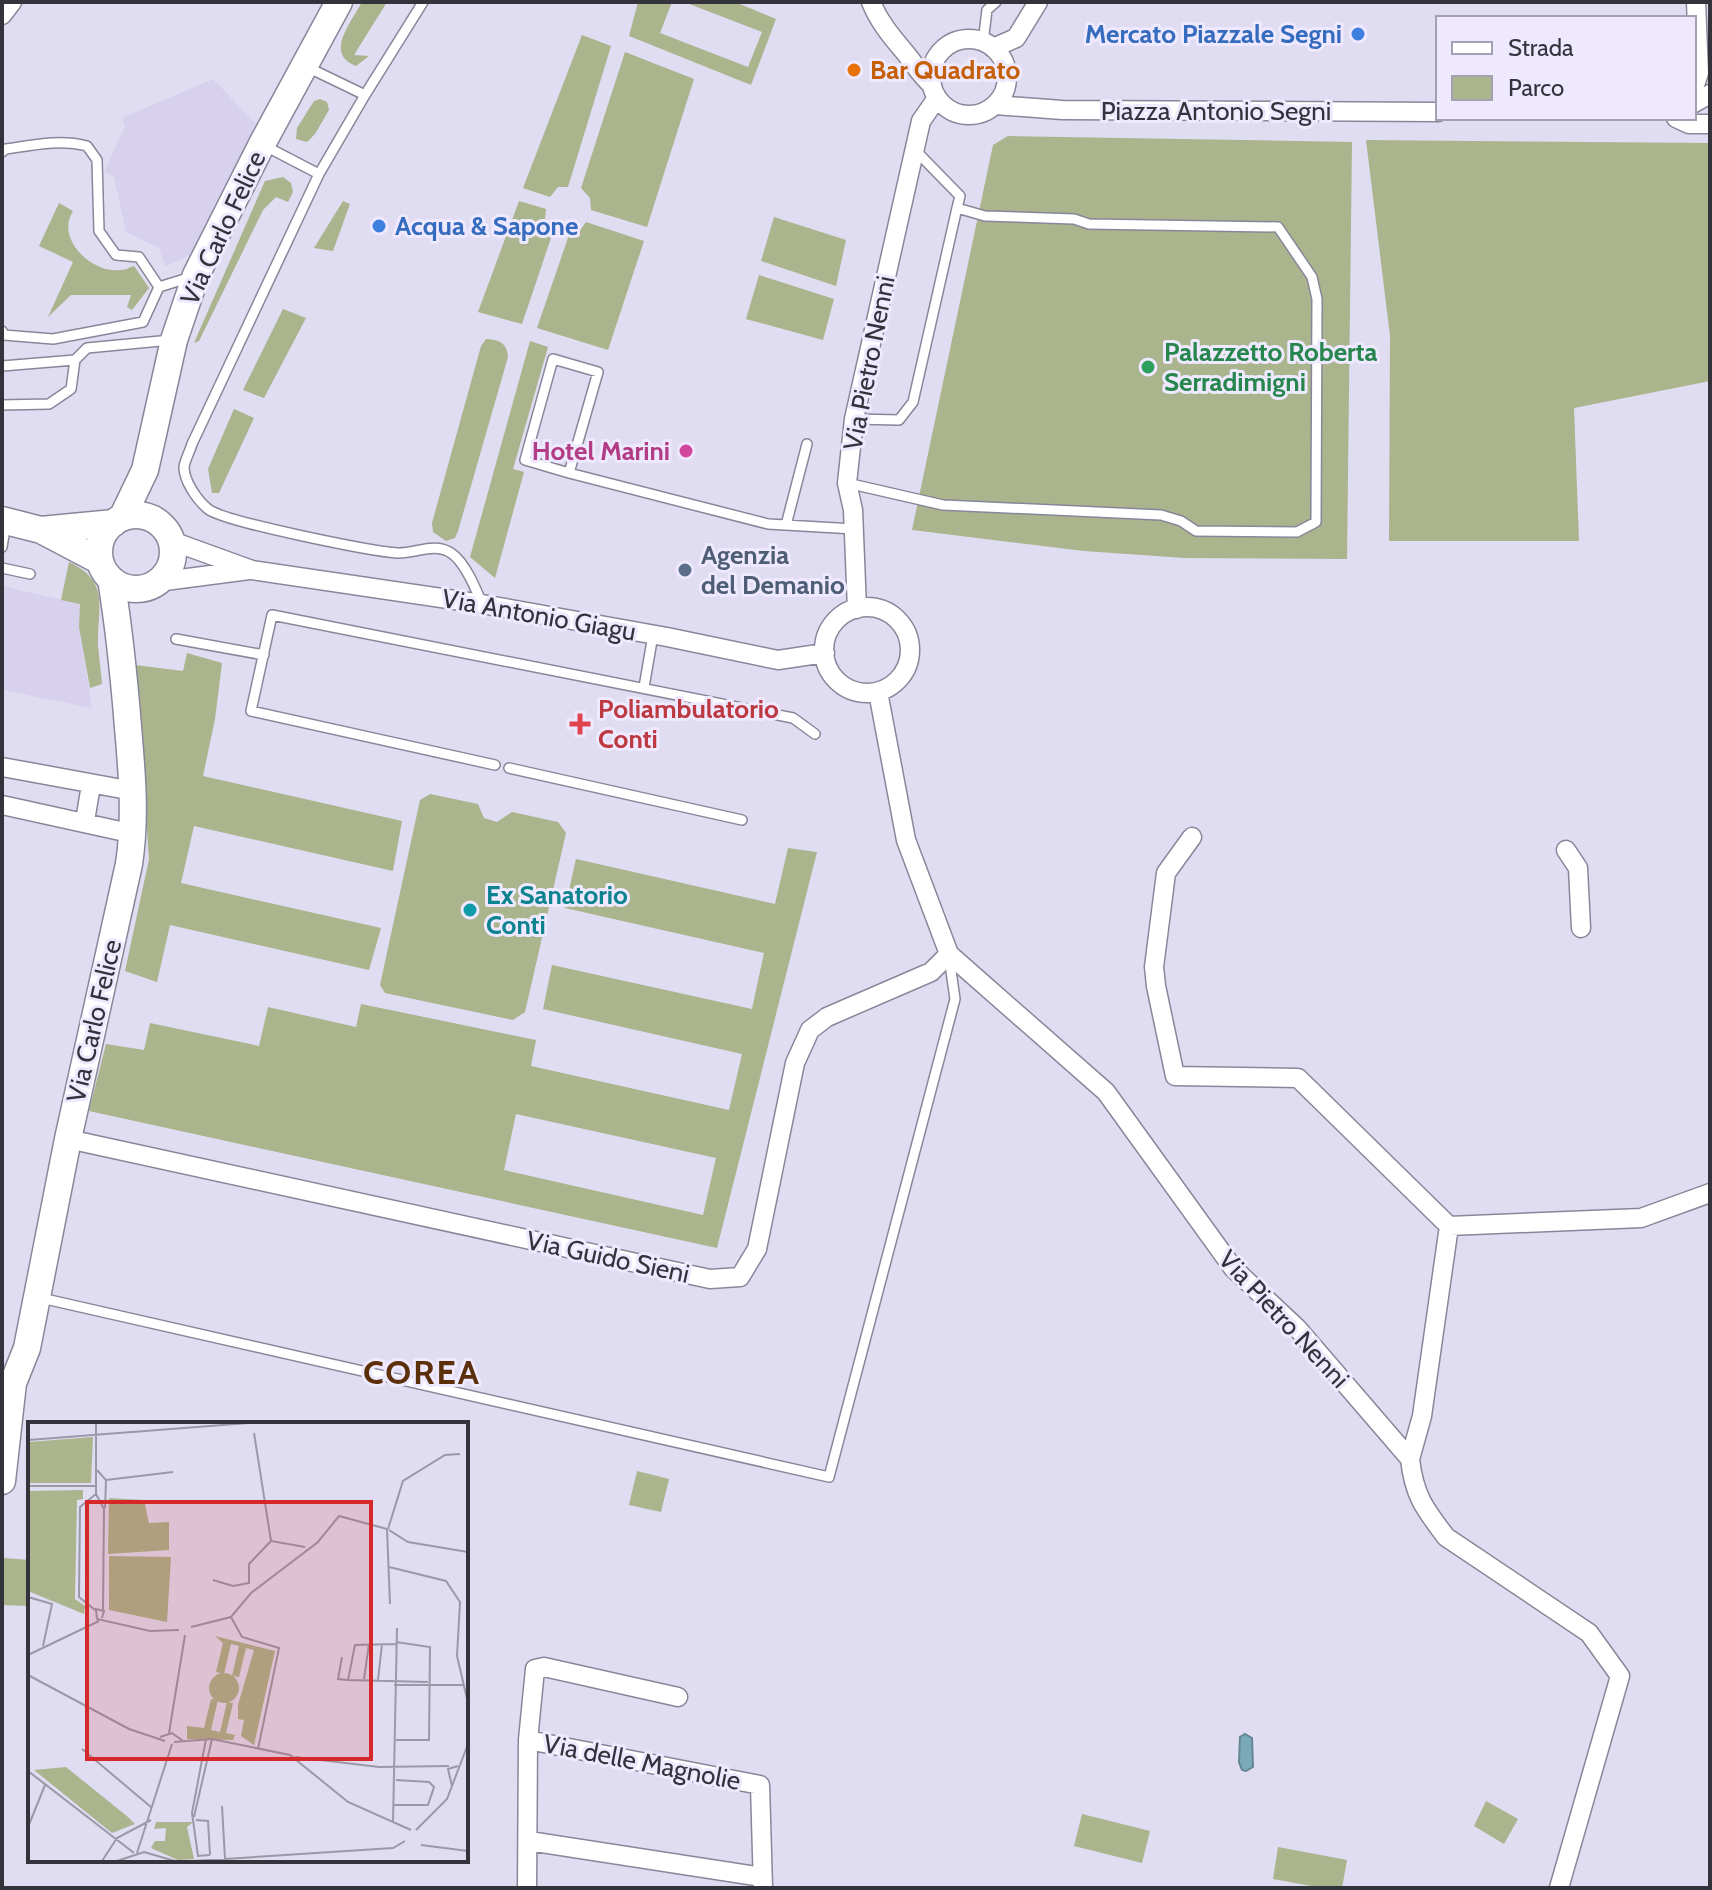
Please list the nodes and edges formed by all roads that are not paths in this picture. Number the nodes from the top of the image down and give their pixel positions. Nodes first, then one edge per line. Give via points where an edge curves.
1 (12, 2) edge
2 (339, 2) edge
3 (423, 2) edge
4 (871, 2) edge
5 (996, 2) edge
6 (1038, 2) edge
7 (1698, 2) edge
8 (2, 15) edge
9 (1710, 21) edge
10 (988, 45) junction
11 (940, 52) junction
12 (908, 56) junction
13 (303, 65) junction
14 (1696, 82) edge
15 (934, 92) junction
16 (365, 95) junction
17 (995, 105) junction
18 (1436, 112) edge
19 (958, 113) junction
20 (1680, 120) edge
21 (921, 121) junction
22 (1710, 124) edge
23 (262, 144) junction
24 (915, 150) junction
25 (2, 152) edge
26 (319, 174) junction
27 (957, 208) junction
28 (196, 275) junction
29 (159, 287) junction
30 (2, 331) edge
31 (174, 340) junction
32 (75, 360) junction
33 (2, 366) edge
34 (2, 405) edge
35 (854, 419) junction
36 (807, 444) dead end
37 (145, 470) junction
38 (569, 473) junction
39 (847, 483) junction
40 (154, 519) junction
41 (4, 520) edge
42 (118, 520) junction
43 (786, 525) junction
44 (854, 529) junction
45 (41, 530) junction
46 (172, 541) junction
47 (2, 547) edge
48 (2, 568) edge
49 (105, 570) junction
50 (252, 570) junction
51 (30, 574) dead end
52 (150, 585) junction
53 (482, 604) junction
54 (857, 609) junction
55 (653, 635) junction
56 (120, 637) junction
57 (176, 639) dead end
58 (825, 653) junction
59 (264, 655) junction
60 (644, 687) junction
61 (878, 692) junction
62 (815, 734) dead end
63 (495, 765) dead end
64 (2, 767) edge
65 (509, 768) dead end
66 (91, 785) junction
67 (133, 791) junction
68 (2, 805) edge
69 (742, 820) dead end
70 (85, 821) junction
71 (134, 834) junction
72 (1192, 837) dead end
73 (1566, 850) dead end
74 (1581, 928) dead end
75 (949, 954) junction
76 (68, 1139) junction
77 (1710, 1193) edge
78 (1449, 1226) junction
79 (37, 1297) junction
80 (7, 1390) edge
81 (1410, 1459) junction
82 (2, 1481) edge
83 (678, 1697) dead end
84 (528, 1740) junction
85 (529, 1841) junction
86 (762, 1882) edge
87 (527, 1888) edge
88 (1559, 1888) edge

1 - 8 street
2 - 13 main road, Via Carlo Felice
3 - 16 lane
4 - 12 street
5 - 10 lane via 987,10
6 - 10 street via 1016,38
7 - 9 street
7 - 14 street
10 - 11 street via 960,40
10 - 17 street via 1006,70 1007,83
11 - 12 street
11 - 15 street via 931,74
12 - 15 street
13 - 16 lane
13 - 23 main road, Via Carlo Felice
15 - 19 street
15 - 21 street, Via Pietro Nenni
16 - 26 lane
17 - 18 street, Piazza Antonio Segni
17 - 19 street via 971,115
19 - 21 street
20 - 22 street
21 - 24 street, Via Pietro Nenni
23 - 26 lane
23 - 28 main road, Via Carlo Felice
24 - 27 lane via 960,196
24 - 35 street, Via Pietro Nenni
25 - 29 lane via 71,141 87,146 97,160 99,231 116,255 139,257
26 - 53 lane via 214,392 184,468 192,491 209,510 239,520 383,552 429,547 451,553 471,578
27 - 35 lane via 913,402 899,420
27 - 39 lane via 985,216 1089,224 1278,227 1312,277 1317,299 1316,522 1297,532 1196,531 1161,515 943,505
28 - 29 lane
28 - 31 main road, Via Carlo Felice
29 - 30 lane via 143,322 53,339
31 - 32 lane via 87,348
31 - 37 main road, Via Carlo Felice
32 - 33 lane
32 - 34 lane via 71,389 49,404
35 - 39 street, Via Pietro Nenni
36 - 43 lane
37 - 40 main road, Via Carlo Felice
37 - 42 main road, Via Carlo Felice
38 - 38 lane via 598,372 553,359 525,460
38 - 43 lane
39 - 44 street, Via Pietro Nenni
40 - 42 main road
40 - 46 main road
41 - 45 main road
41 - 47 lane
42 - 45 main road
42 - 49 main road via 101,540
43 - 44 lane
44 - 54 street, Via Pietro Nenni
45 - 49 main road
46 - 50 street, Via Antonio Giagu
46 - 52 main road via 166,575
48 - 51 lane
49 - 52 main road via 131,589
49 - 56 main road, Via Carlo Felice
50 - 52 street, Via Antonio Giagu
50 - 53 street, Via Antonio Giagu
52 - 56 main road, Via Carlo Felice
53 - 55 street, Via Antonio Giagu
54 - 58 street via 830,630
54 - 61 street via 870,607 894,616 908,638 908,665 891,687
55 - 58 street, Via Antonio Giagu via 778,660
55 - 60 lane
56 - 67 main road, Via Carlo Felice
57 - 59 lane
58 - 61 street via 842,685 866,694
59 - 60 lane via 272,615
59 - 63 lane via 251,711
60 - 62 lane via 793,718
61 - 75 street, Via Pietro Nenni via 906,840
64 - 66 street
65 - 69 lane
66 - 67 street
66 - 70 street
67 - 71 main road, Via Carlo Felice
68 - 70 street
70 - 71 street
71 - 76 main road, Via Carlo Felice
72 - 78 street via 1166,873 1154,967 1175,1076 1298,1078
73 - 74 street via 1578,868
75 - 76 street, Via Guido Sieni via 931,972 827,1017 810,1030 795,1063 757,1249 740,1277 710,1279
75 - 79 lane via 955,999 829,1477
75 - 81 street, Via Pietro Nenni via 1106,1092 1233,1268 1298,1329
76 - 79 main road, Via Carlo Felice
77 - 78 street via 1641,1218
78 - 81 street via 1422,1416
79 - 80 main road, Via Carlo Felice via 27,1348
80 - 82 main road, Via Carlo Felice
81 - 88 street, Via Pietro Nenni via 1413,1487 1446,1537 1589,1633 1620,1676
83 - 84 street, Via delle Magnolie via 535,1669
84 - 85 street, Via delle Magnolie
84 - 86 street, Via delle Magnolie via 760,1785
85 - 86 street, Via delle Magnolie
85 - 87 street, Via delle Magnolie

